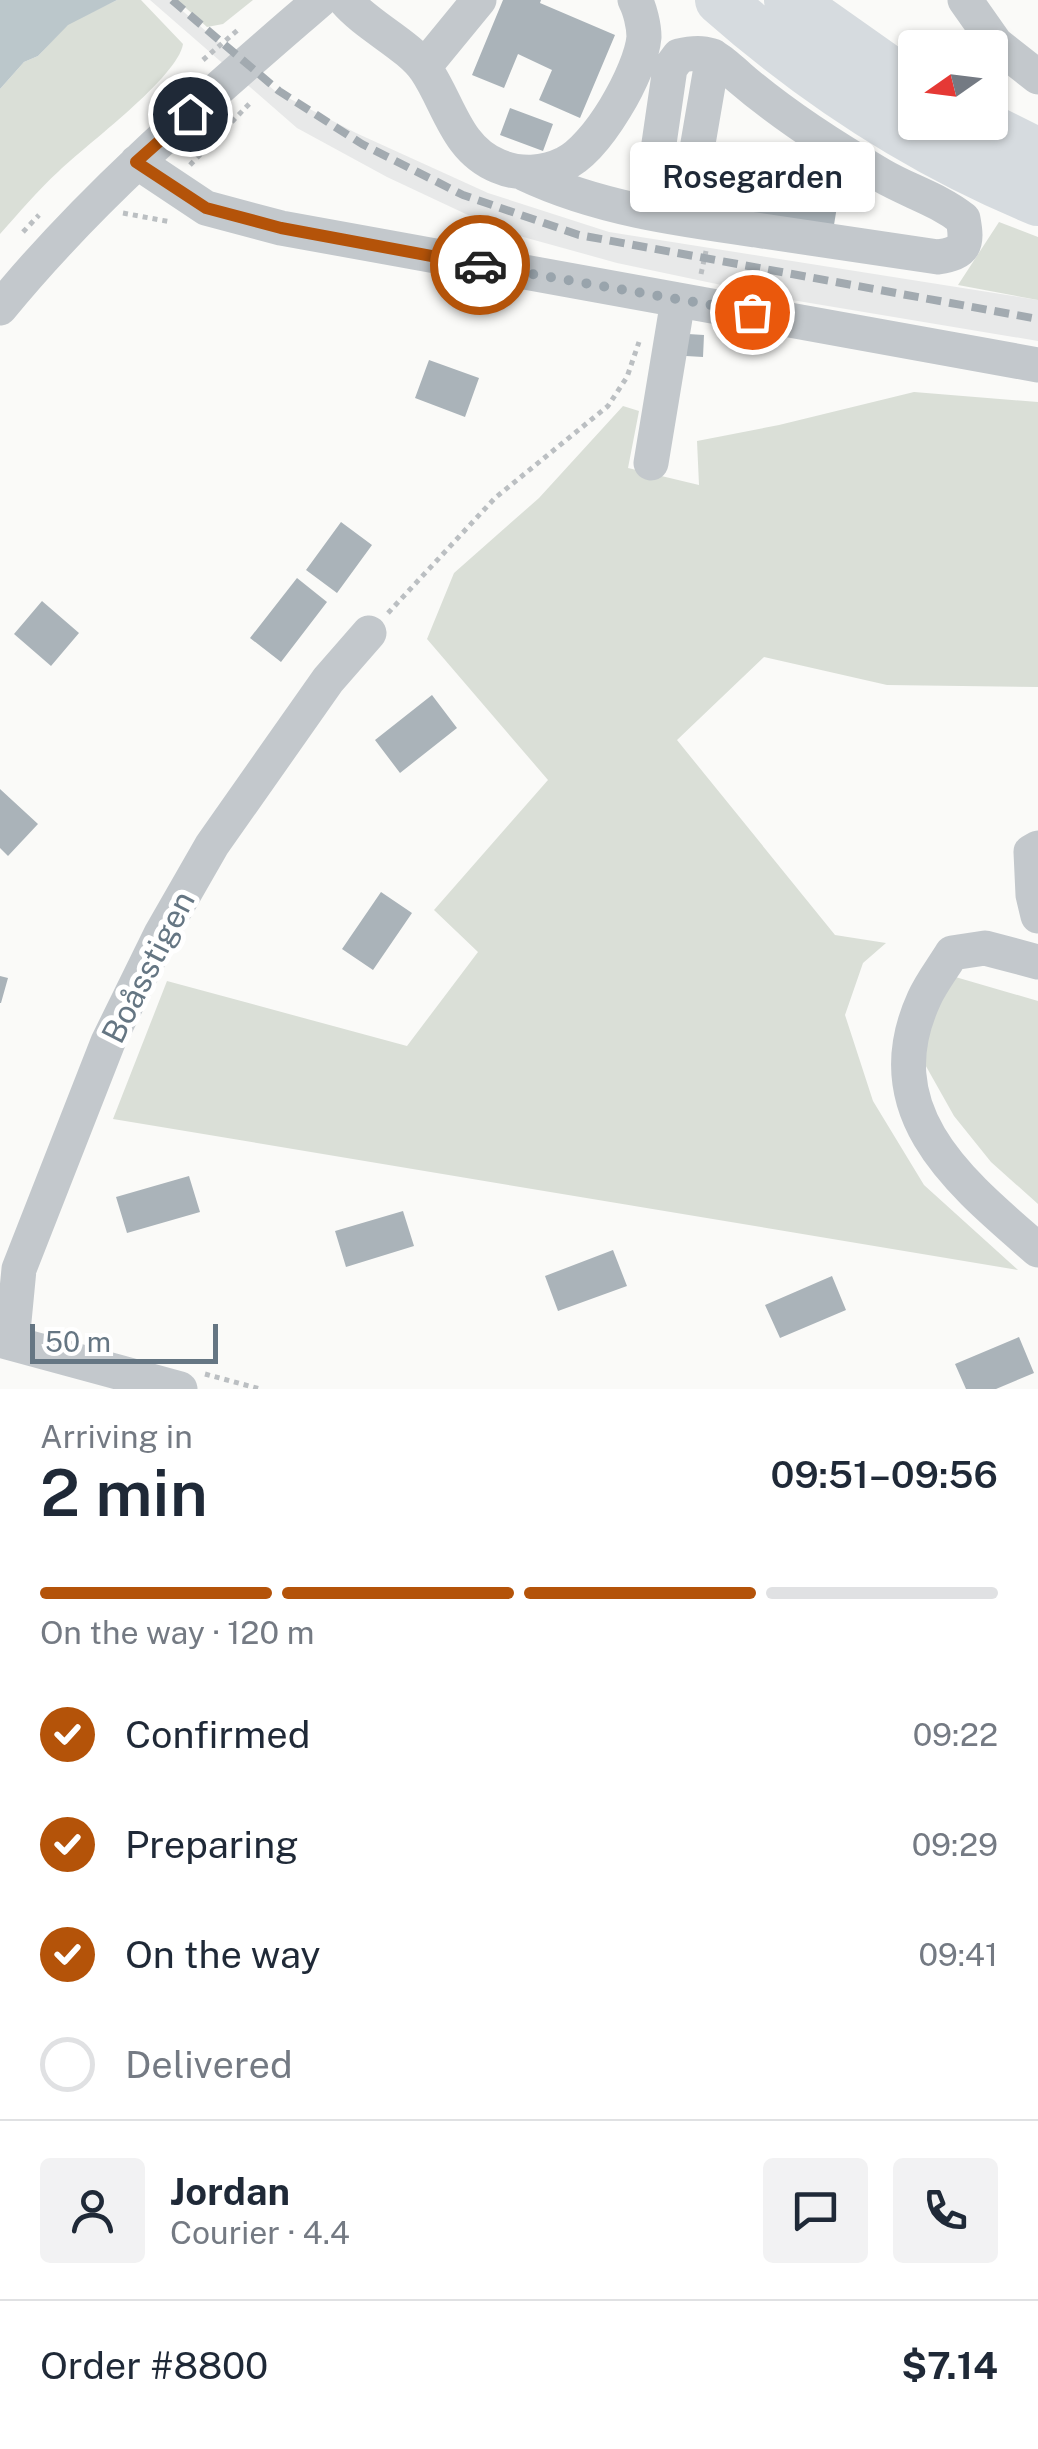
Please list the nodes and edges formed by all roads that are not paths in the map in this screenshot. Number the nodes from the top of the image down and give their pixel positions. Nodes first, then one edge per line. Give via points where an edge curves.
1 (320, 0) edge
2 (346, 0) edge
3 (479, 0) edge
4 (635, 0) edge
5 (720, 0) edge
6 (789, 0) edge
7 (965, 0) edge
8 (713, 56) junction
9 (424, 67) junction
10 (898, 76) edge
11 (1038, 78) edge
12 (1008, 138) edge
13 (1038, 153) edge
14 (136, 162) junction
15 (525, 174) junction
16 (1038, 201) edge
17 (649, 212) junction
18 (699, 221) junction
19 (666, 298) junction
20 (0, 308) edge
21 (1038, 366) edge
22 (652, 463) dead end
23 (369, 633) road end
24 (1038, 848) edge
25 (1038, 916) edge
26 (1038, 962) edge
27 (1038, 1250) edge
28 (10, 1265) edge
29 (6, 1341) edge
30 (180, 1389) edge

1 - 14 street
2 - 9 street
3 - 9 street
4 - 15 street via 644,37 608,121 565,164
5 - 16 highway via 894,129
6 - 10 highway
7 - 11 street via 996,44
8 - 17 street via 692,52 670,68
8 - 18 street
8 - 18 street via 826,141 947,207 963,219 966,236 956,254 938,257
9 - 15 street via 463,140 495,166
12 - 13 highway
14 - 19 street via 206,208 281,228
14 - 20 street
15 - 17 street via 562,191
17 - 18 street
19 - 21 street
19 - 22 street
23 - 28 street, Boåsstigen via 212,844 108,1042
24 - 25 street via 1031,852
26 - 27 street via 985,948 952,953 924,998 908,1068 914,1103 942,1160
28 - 29 street, Boåsstigen
29 - 30 street

